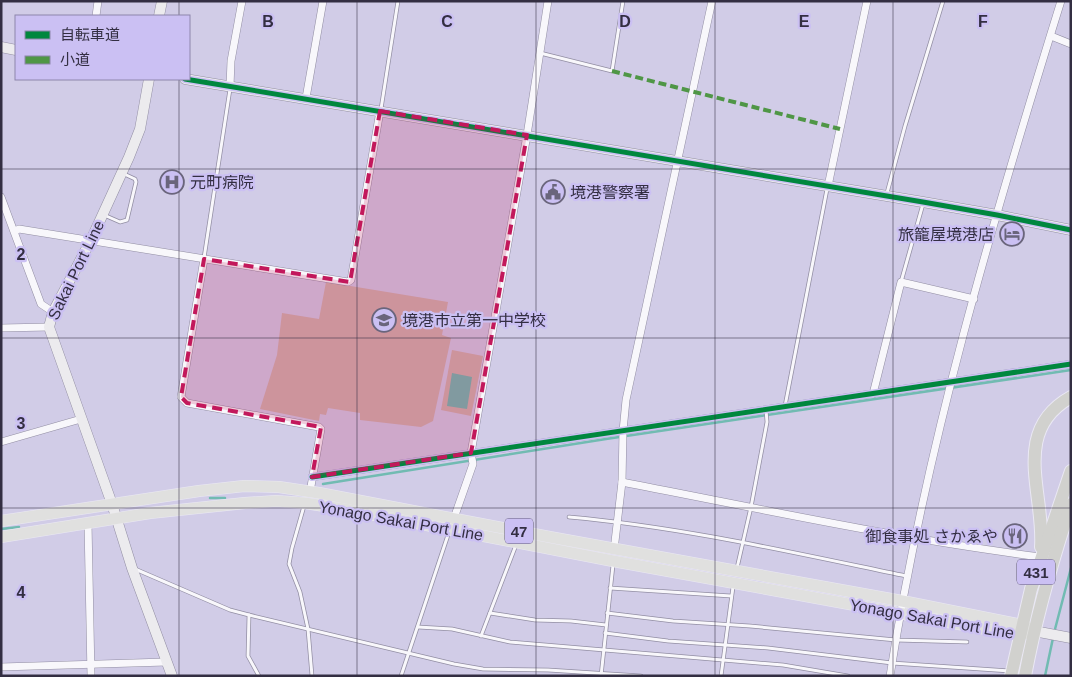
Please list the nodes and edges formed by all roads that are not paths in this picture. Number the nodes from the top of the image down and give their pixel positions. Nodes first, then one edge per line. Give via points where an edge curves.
1 (98, 1) edge
2 (162, 1) edge
3 (242, 1) edge
4 (323, 1) edge
5 (398, 1) edge
6 (548, 1) edge
7 (622, 1) edge
8 (712, 1) edge
9 (867, 1) edge
10 (943, 1) edge
11 (1061, 1) edge
12 (96, 15) edge
13 (160, 15) edge
14 (1050, 36) junction
15 (1071, 44) edge
16 (1, 47) edge
17 (15, 50) edge
18 (539, 53) junction
19 (149, 80) edge
20 (190, 80) edge
21 (230, 86) junction
22 (306, 98) junction
23 (380, 111) junction
24 (527, 135) junction
25 (678, 161) junction
26 (122, 173) junction
27 (828, 186) junction
28 (886, 196) junction
29 (2, 202) edge
30 (923, 202) junction
31 (103, 214) junction
32 (996, 215) junction
33 (15, 230) junction
34 (1071, 230) edge
35 (91, 240) junction
36 (204, 259) junction
37 (901, 282) junction
38 (974, 299) junction
39 (53, 312) junction
40 (49, 326) junction
41 (1, 328) edge
42 (1071, 364) edge
43 (951, 381) junction
44 (872, 394) junction
45 (1071, 397) edge
46 (785, 407) junction
47 (766, 410) junction
48 (81, 419) junction
49 (623, 431) junction
50 (1, 442) edge
51 (471, 453) junction
52 (1071, 471) edge
53 (312, 476) junction
54 (622, 482) junction
55 (310, 492) junction
56 (305, 503) junction
57 (112, 504) junction
58 (1071, 504) edge
59 (751, 506) junction
60 (1071, 511) edge
61 (569, 517) dead end
62 (117, 518) junction
63 (1, 521) edge
64 (618, 521) junction
65 (88, 523) junction
66 (452, 524) junction
67 (1, 537) edge
68 (914, 539) junction
69 (1059, 540) junction
70 (517, 542) junction
71 (742, 543) junction
72 (614, 548) junction
73 (1041, 557) junction
74 (613, 561) junction
75 (132, 568) junction
76 (736, 570) junction
77 (906, 576) junction
78 (733, 583) junction
79 (610, 588) junction
80 (731, 596) junction
81 (902, 601) junction
82 (490, 613) junction
83 (607, 613) junction
84 (900, 613) junction
85 (249, 615) junction
86 (606, 625) junction
87 (728, 625) junction
88 (418, 627) junction
89 (308, 629) junction
90 (1020, 630) junction
91 (1034, 632) junction
92 (605, 633) junction
93 (482, 636) junction
94 (1066, 637) edge
95 (896, 640) junction
96 (967, 642) dead end
97 (725, 644) junction
98 (603, 650) junction
99 (409, 653) junction
100 (723, 659) junction
101 (166, 662) junction
102 (91, 663) junction
103 (892, 663) junction
104 (17, 666) junction
105 (1, 667) edge
106 (601, 674) edge
107 (1012, 674) edge
108 (17, 676) edge
109 (91, 676) edge
110 (172, 676) edge
111 (258, 676) edge
112 (312, 676) edge
113 (402, 676) edge
114 (641, 676) edge
115 (721, 676) edge
116 (848, 676) edge
117 (890, 676) edge
118 (1025, 676) edge

1 - 12 street
2 - 13 street
3 - 21 street via 231,61
4 - 22 street
5 - 23 lane
6 - 18 street
7 - 18 lane via 612,72
8 - 25 street
9 - 27 street
10 - 28 lane
11 - 14 street
14 - 15 street
14 - 32 street
16 - 17 street
18 - 24 street
19 - 26 street, Sakai Port Line via 140,129
20 - 21 street
21 - 22 street
21 - 36 lane
22 - 23 street
23 - 24 street
23 - 36 street via 348,282
24 - 25 street
24 - 51 street
25 - 27 street
25 - 49 street via 626,400
26 - 31 street, Sakai Port Line
26 - 31 lane via 136,182 127,220 120,222
27 - 28 street
27 - 46 lane
28 - 30 street
29 - 33 street
30 - 32 street
30 - 37 lane
31 - 35 street, Sakai Port Line
32 - 34 street
32 - 38 street
33 - 35 street
33 - 39 street via 41,304
35 - 36 street
35 - 39 street, Sakai Port Line
36 - 53 street via 181,397 187,403 319,427
37 - 38 street
37 - 44 street
38 - 43 street
39 - 40 street, Sakai Port Line
40 - 41 street
40 - 48 street, Sakai Port Line
42 - 43 street
43 - 44 street
43 - 68 street
44 - 46 street
45 - 73 highway, 431 via 1045,420 1035,445 1034,474
46 - 47 street
47 - 49 street
47 - 59 lane via 767,422
48 - 50 street
48 - 57 street, Sakai Port Line
49 - 51 street
49 - 54 street
51 - 53 street
51 - 66 street via 473,464
52 - 73 highway, 431
53 - 55 street
54 - 59 street
54 - 64 street
55 - 57 main road, Yonago Sakai Port Line / 47 via 244,486
55 - 66 main road, Yonago Sakai Port Line / 47
56 - 62 main road, Yonago Sakai Port Line / 47 via 245,503
56 - 66 main road, Yonago Sakai Port Line / 47
56 - 89 lane via 289,564 300,592
57 - 62 street, Sakai Port Line
57 - 63 main road, Yonago Sakai Port Line / 47
58 - 69 highway, 431
59 - 68 street
59 - 71 lane
60 - 69 highway, 431
61 - 64 lane
62 - 65 main road, Yonago Sakai Port Line / 47
62 - 75 street, Sakai Port Line
64 - 71 lane
64 - 72 street
65 - 67 main road, Yonago Sakai Port Line / 47
65 - 102 street
66 - 70 main road, Yonago Sakai Port Line / 47
66 - 72 main road, Yonago Sakai Port Line / 47
66 - 88 lane
68 - 73 street
68 - 77 street
69 - 91 highway, 431
70 - 74 main road, Yonago Sakai Port Line / 47
70 - 82 lane
71 - 76 lane
71 - 77 lane
72 - 74 street
72 - 76 main road, Yonago Sakai Port Line / 47
73 - 90 highway, 431
74 - 78 main road, Yonago Sakai Port Line / 47
74 - 79 lane
75 - 85 lane
75 - 101 street, Sakai Port Line
76 - 78 lane
76 - 81 main road, Yonago Sakai Port Line / 47
77 - 81 street
78 - 80 lane
78 - 84 main road, Yonago Sakai Port Line / 47
79 - 80 lane
79 - 83 lane
80 - 87 lane
81 - 84 street
81 - 90 main road, Yonago Sakai Port Line / 47
82 - 86 lane
82 - 93 lane
83 - 86 lane
83 - 87 lane
84 - 90 main road, Yonago Sakai Port Line / 47
84 - 95 street
85 - 89 lane
85 - 111 lane via 248,656
86 - 92 lane
87 - 95 lane
87 - 97 lane
88 - 93 lane via 447,628
88 - 99 lane
89 - 99 lane
89 - 112 lane
90 - 91 main road, Yonago Sakai Port Line / 47
90 - 107 highway, 431
91 - 94 street
91 - 118 highway, 431
92 - 97 lane
92 - 98 lane
93 - 98 lane via 510,642
95 - 96 lane
95 - 103 street
97 - 100 lane
97 - 103 lane
98 - 100 lane
98 - 106 lane
99 - 106 lane via 483,669
99 - 113 lane
100 - 115 lane
100 - 116 lane via 783,664
101 - 102 street
101 - 110 street, Sakai Port Line
102 - 104 street
102 - 109 street
103 - 107 lane
103 - 117 street
104 - 105 street
104 - 108 street
106 - 114 lane

